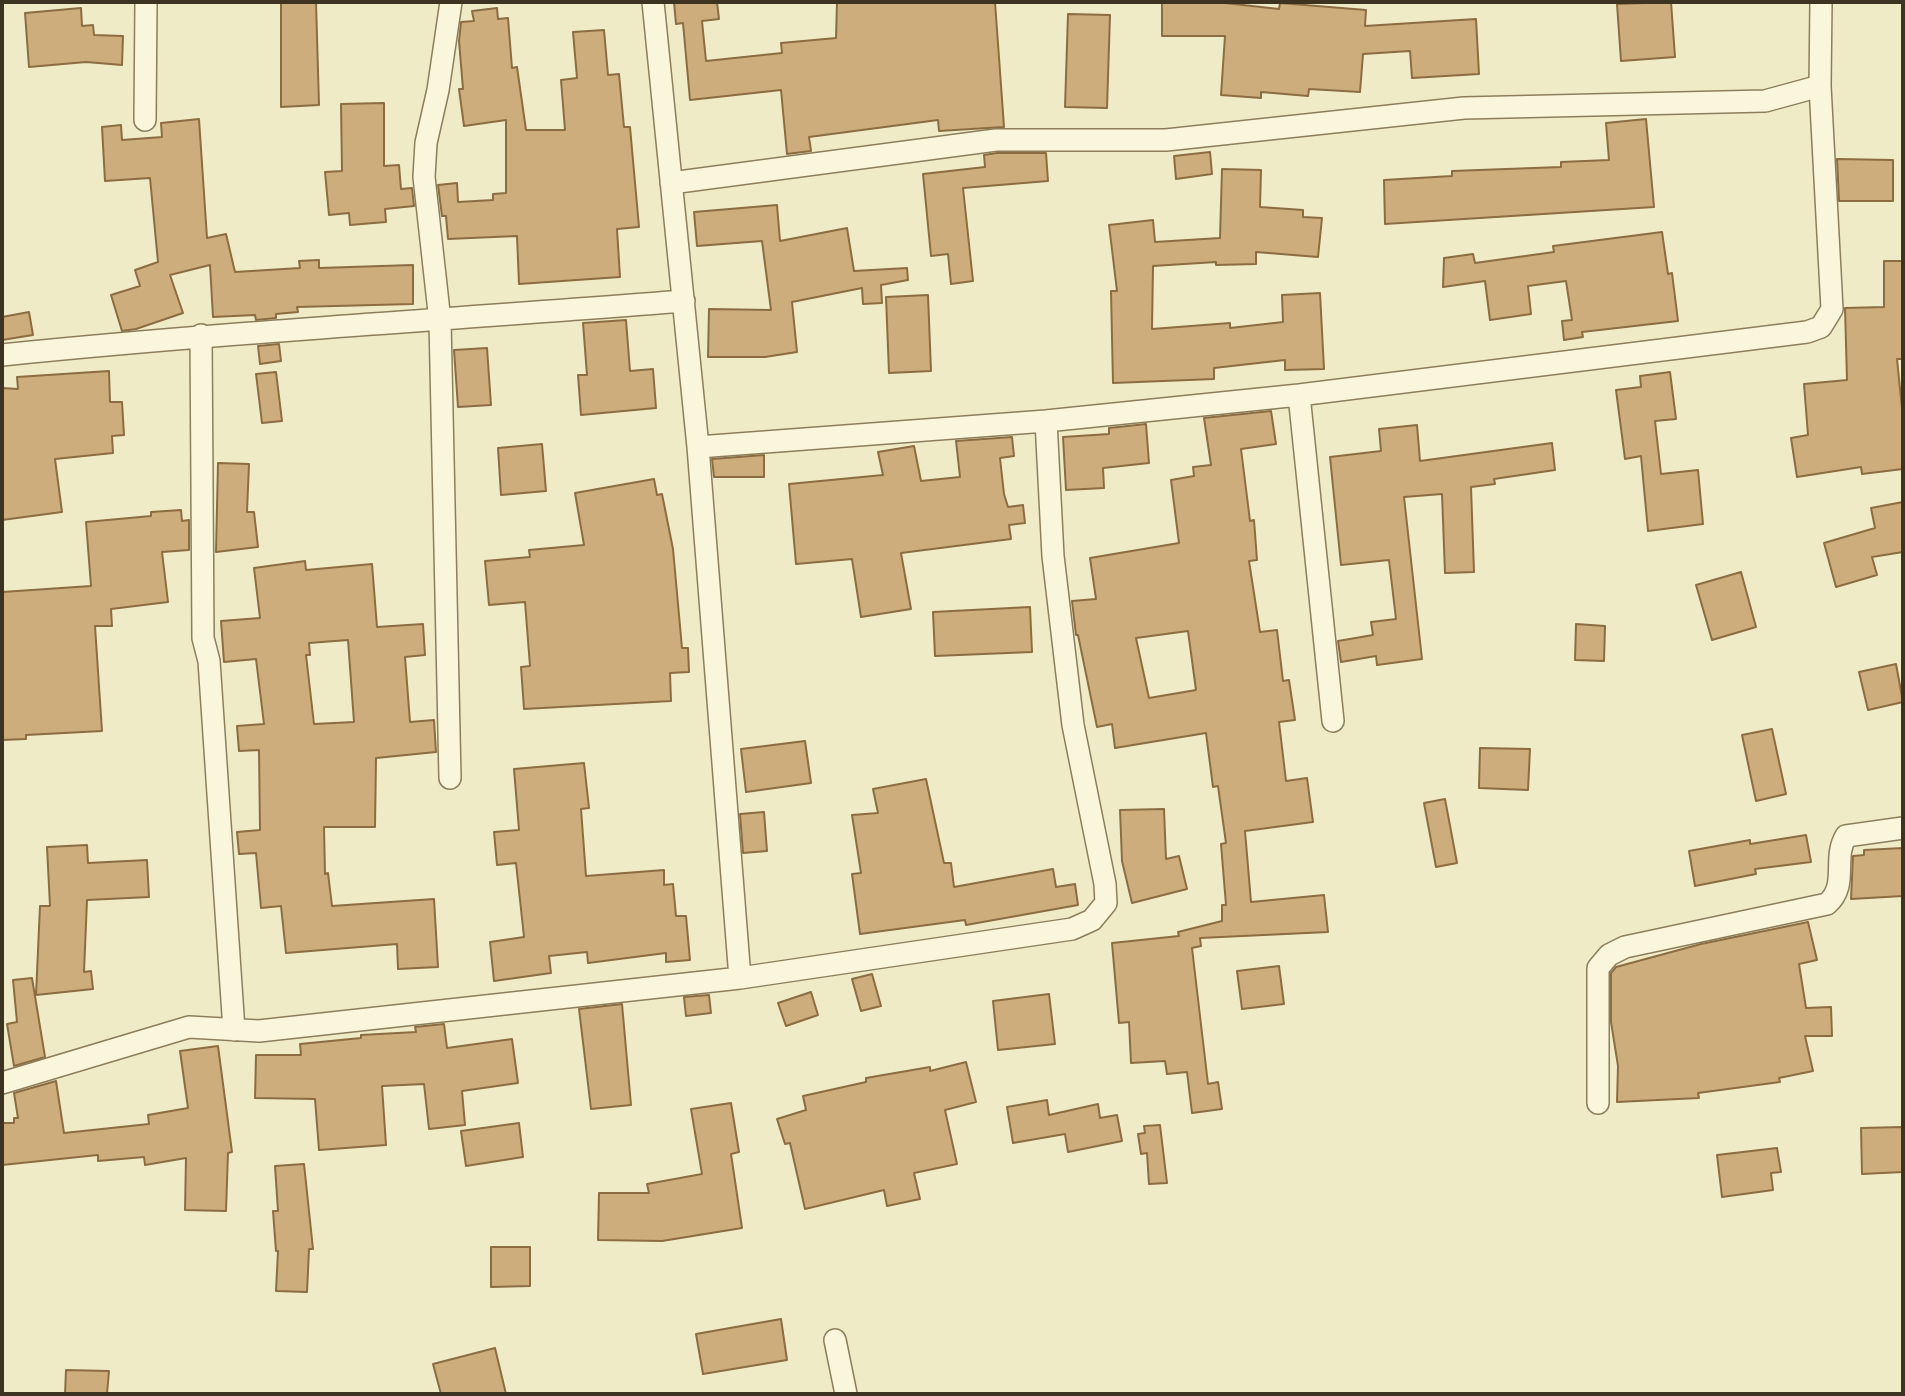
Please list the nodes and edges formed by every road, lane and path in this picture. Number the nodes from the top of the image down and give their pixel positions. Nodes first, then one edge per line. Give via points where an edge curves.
1 (146, 2) edge
2 (451, 2) edge
3 (653, 2) edge
4 (1821, 2) edge
5 (1820, 86) junction
6 (145, 120) dead end
7 (671, 183) junction
8 (684, 301) junction
9 (440, 321) junction
10 (201, 335) junction
11 (2, 355) edge
12 (1299, 395) junction
13 (1046, 421) junction
14 (698, 447) junction
15 (1333, 721) dead end
16 (450, 778) dead end
17 (1903, 828) edge
18 (740, 978) junction
19 (234, 1030) junction
20 (2, 1083) edge
21 (1598, 1103) dead end
22 (835, 1340) dead end
23 (846, 1394) edge

1 - 6 street
2 - 9 street via 424,177
3 - 7 street
4 - 5 street
5 - 7 street via 1765,100 1464,108 1166,140 996,140
5 - 12 street via 1832,309 1821,327
7 - 8 street
8 - 9 street
8 - 14 street
9 - 10 street
9 - 16 street
10 - 11 street
10 - 19 street via 203,638 209,661
12 - 13 street
12 - 15 street
13 - 14 street
13 - 18 street via 1053,556 1073,725 1105,884 1105,904 1092,920 1072,929
14 - 18 street
17 - 21 street via 1846,836 1838,849 1840,883 1827,904 1625,947 1609,955 1598,968
18 - 19 street via 273,1030
19 - 20 street via 189,1027
22 - 23 street

